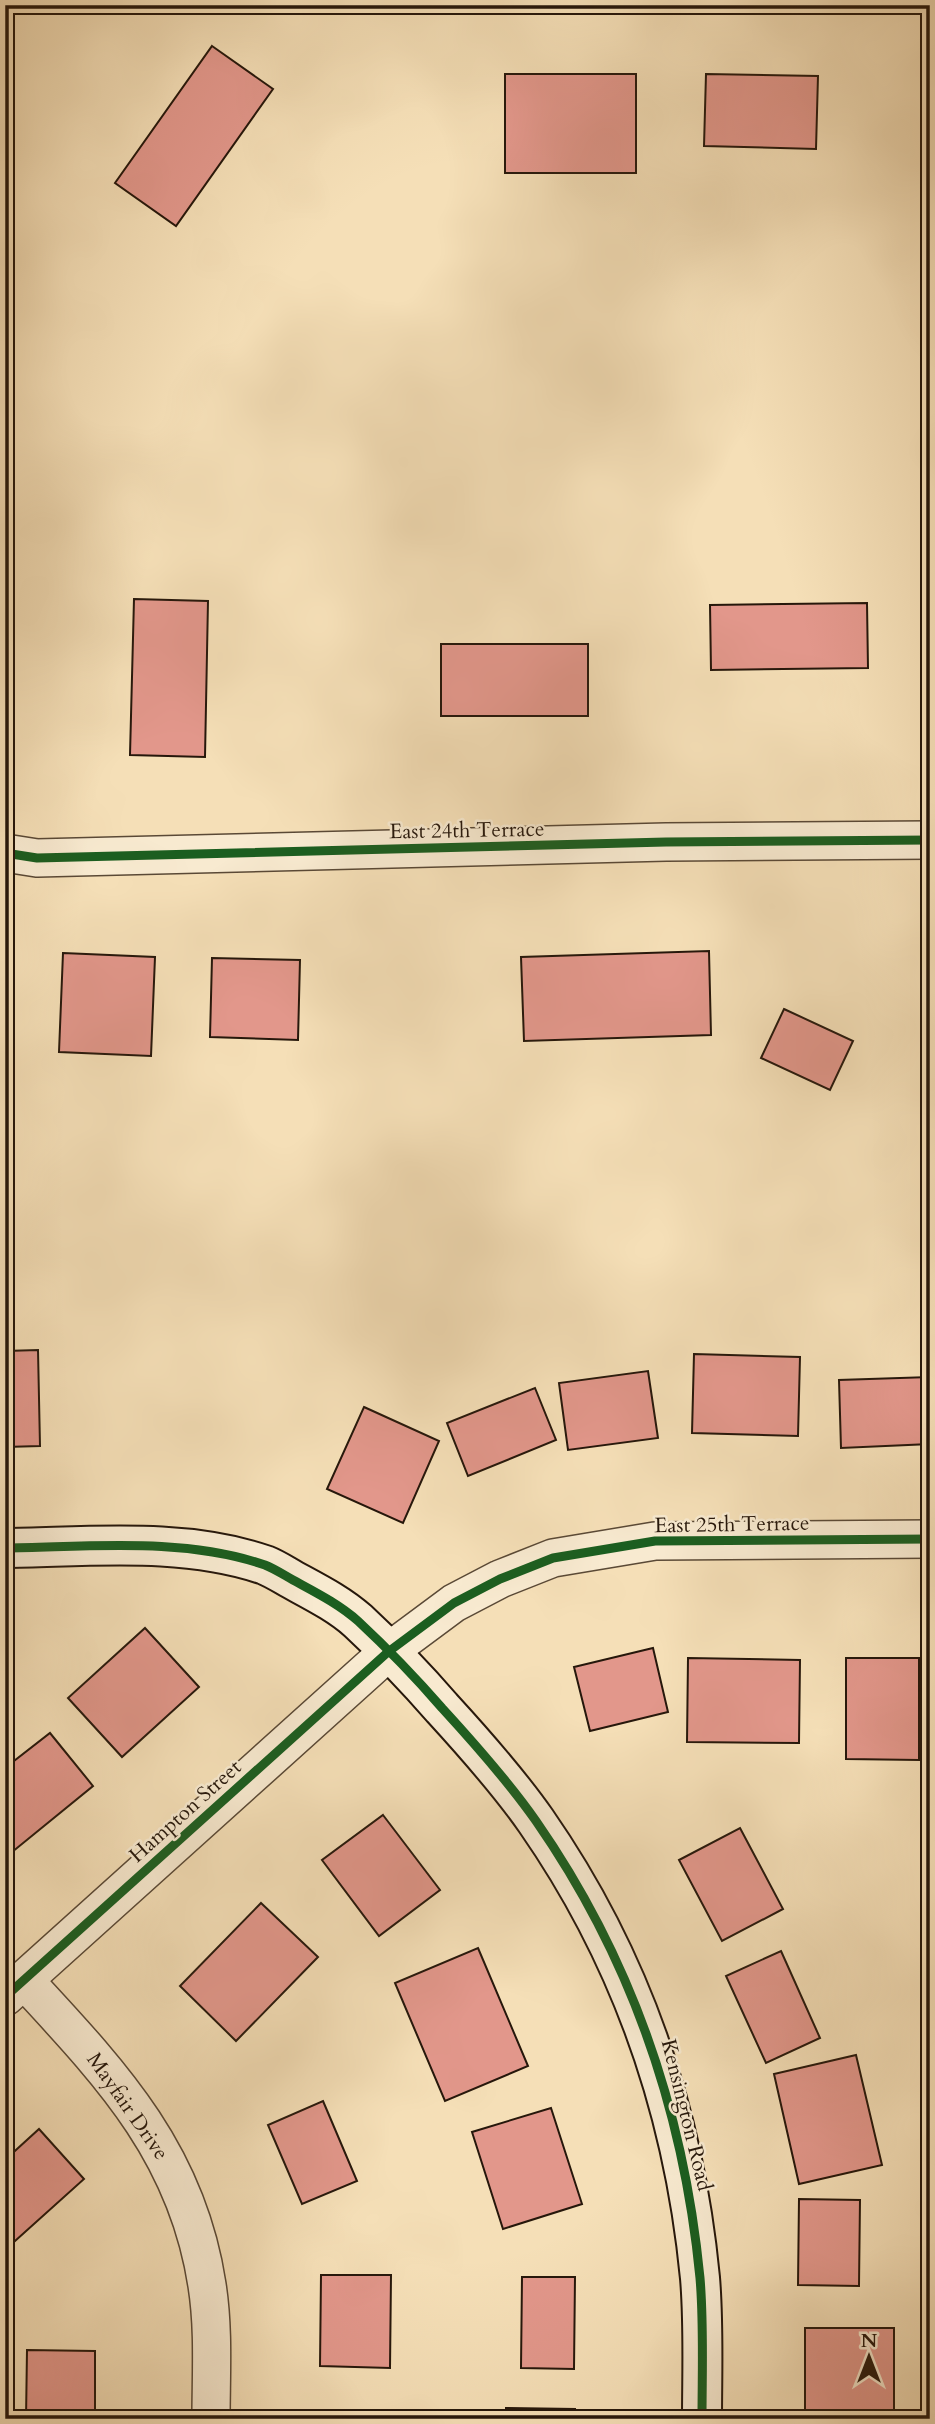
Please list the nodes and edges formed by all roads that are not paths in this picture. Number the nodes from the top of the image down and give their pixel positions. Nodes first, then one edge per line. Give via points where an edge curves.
1 (930, 840) edge
2 (5, 853) edge
3 (930, 1539) edge
4 (5, 1548) edge
5 (388, 1652) junction
6 (15, 1988) edge
7 (211, 2419) edge
8 (702, 2419) edge

1 - 2 street, East 24th Terrace via 37,858
3 - 5 street, East 25th Terrace via 655,1541 553,1558 454,1603
4 - 5 street via 143,1547 214,1552 268,1566 356,1620
5 - 6 street, Hampton Street
5 - 8 street, Kensington Road via 486,1757 536,1820 582,1893 648,2033 682,2150 693,2216 701,2282
6 - 7 street, Mayfair Drive via 103,2066 171,2167 195,2228 207,2287

